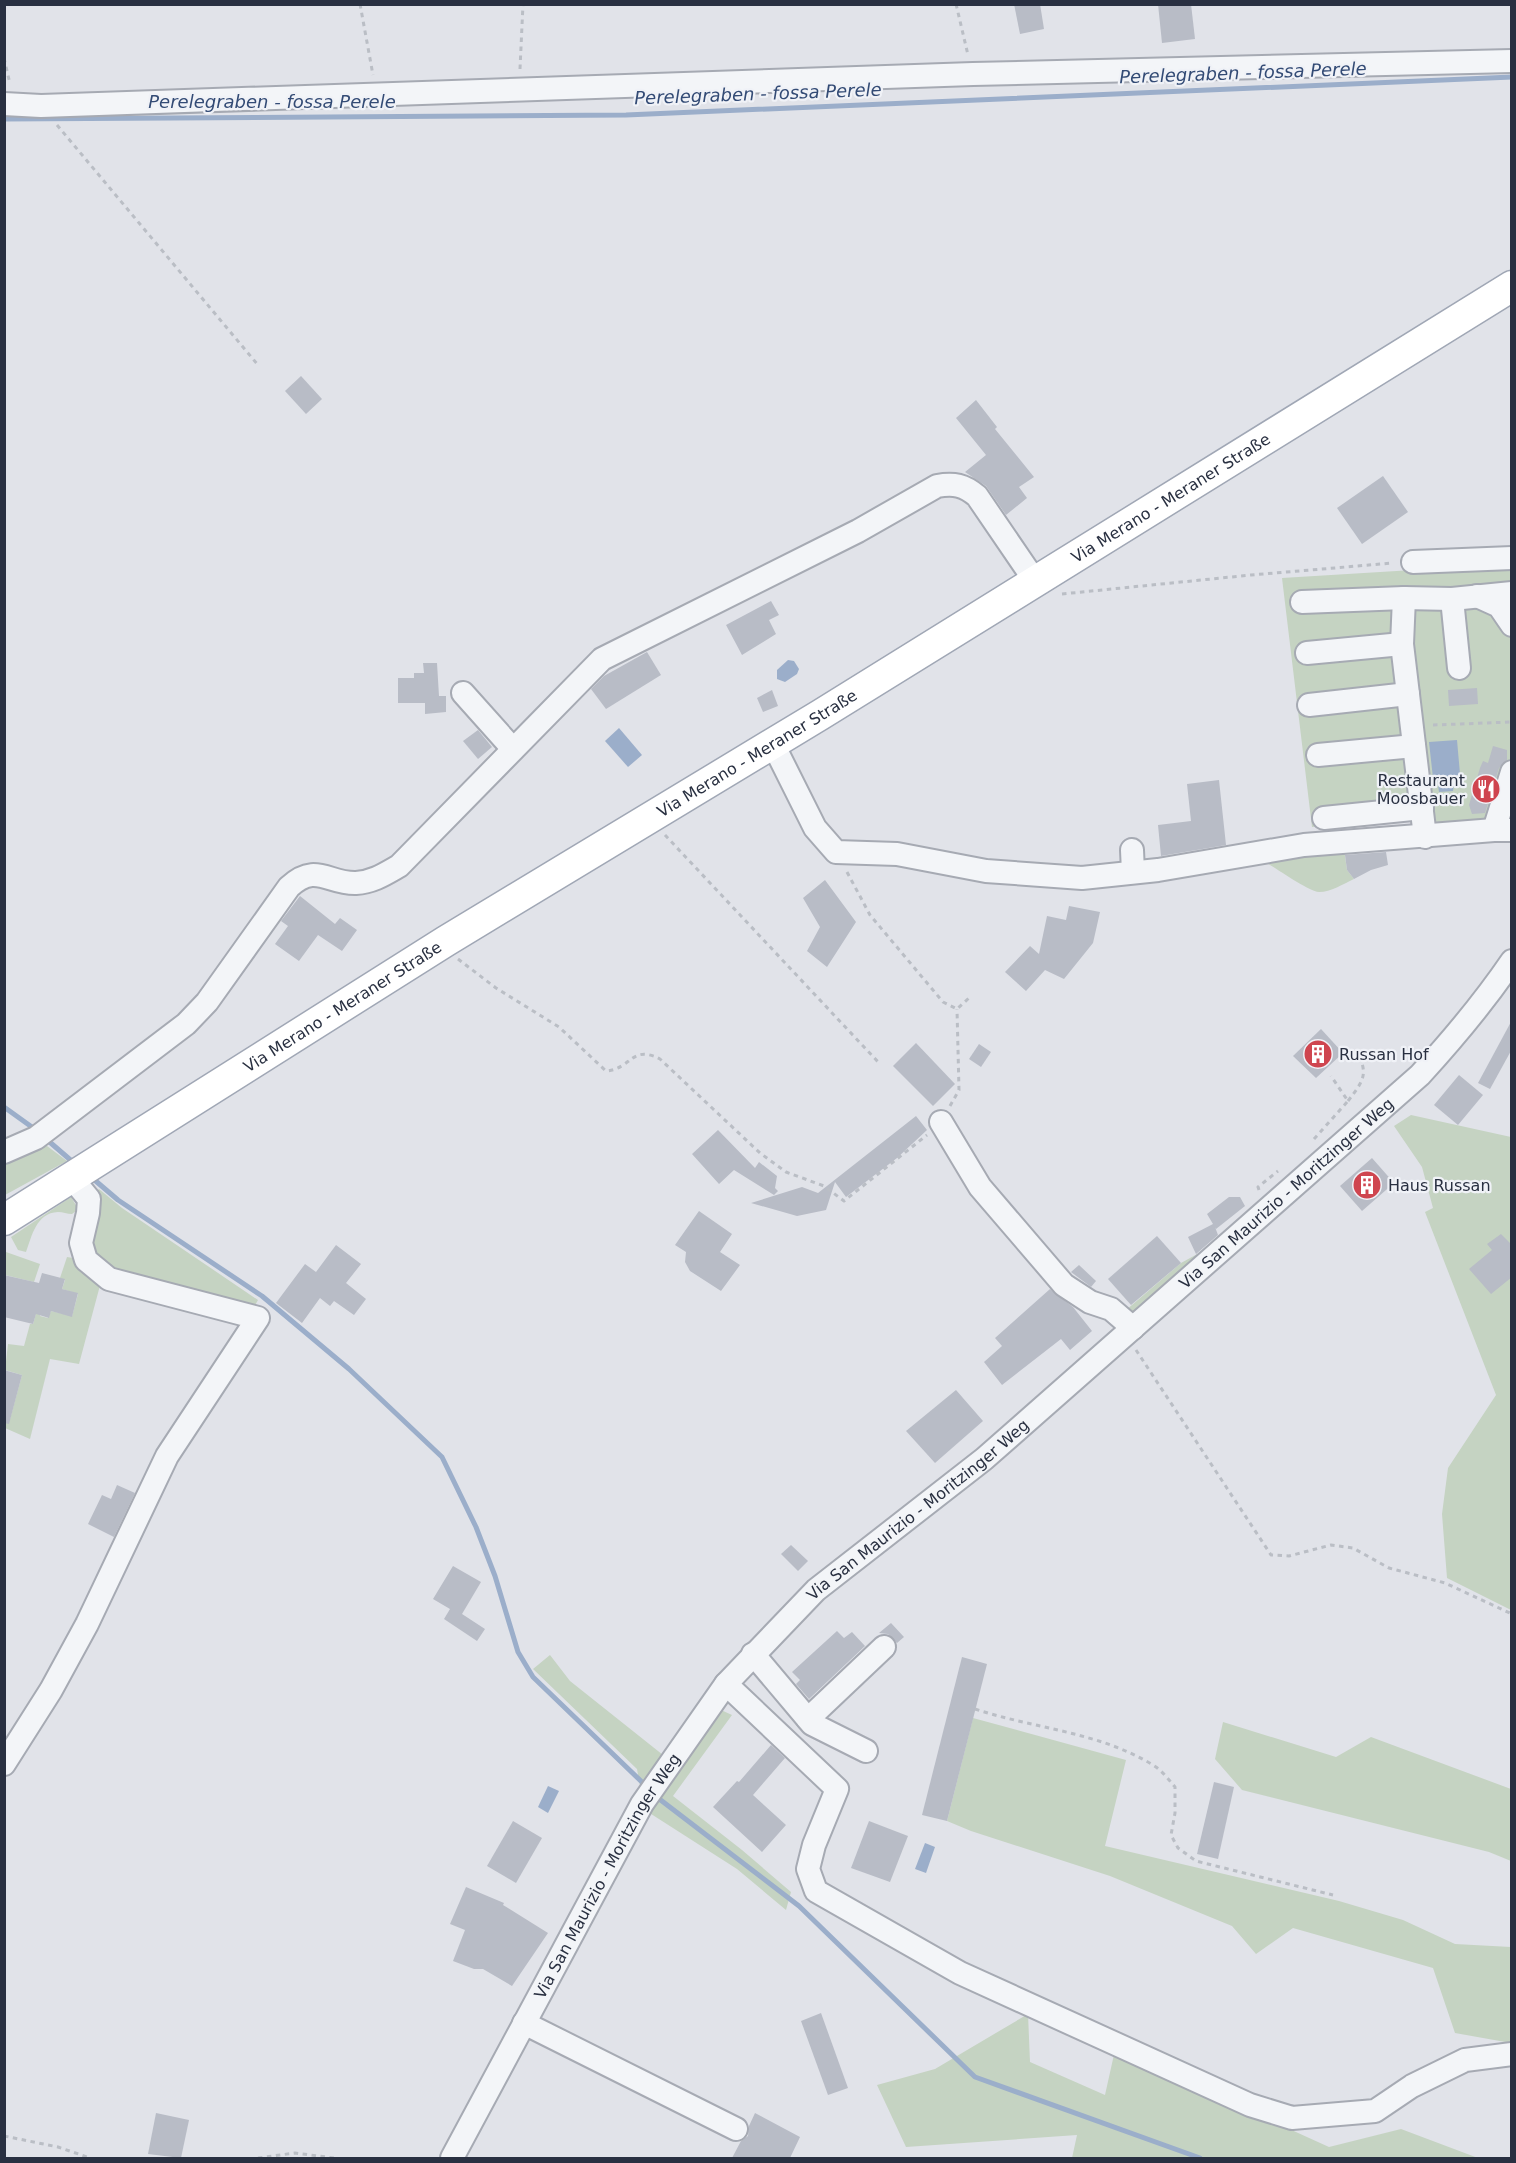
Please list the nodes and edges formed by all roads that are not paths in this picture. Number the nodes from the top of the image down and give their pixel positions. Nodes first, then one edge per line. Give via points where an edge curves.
1 (1512, 61) edge
2 (10, 103) edge
3 (1512, 286) edge
4 (1512, 558) edge
5 (1413, 562) road end
6 (1035, 581) junction
7 (1512, 593) edge
8 (1477, 596) junction
9 (1404, 598) junction
10 (1452, 599) junction
11 (1302, 602) dead end
12 (1512, 625) edge
13 (1402, 644) junction
14 (1307, 653) dead end
15 (1459, 668) dead end
16 (463, 693) dead end
17 (1408, 694) junction
18 (1309, 705) dead end
19 (1413, 736) junction
20 (513, 749) junction
21 (775, 749) junction
22 (1318, 755) dead end
23 (1512, 772) edge
24 (1422, 808) junction
25 (1324, 818) dead end
26 (1503, 830) edge
27 (1425, 837) junction
28 (1132, 850) dead end
29 (1133, 872) junction
30 (1512, 961) edge
31 (941, 1122) road end
32 (4, 1152) edge
33 (81, 1172) junction
34 (4, 1220) edge
35 (1130, 1331) junction
36 (884, 1647) dead end
37 (753, 1654) junction
38 (726, 1684) junction
39 (808, 1719) junction
40 (866, 1750) dead end
41 (4, 1764) edge
42 (524, 2023) junction
43 (1512, 2054) edge
44 (735, 2128) dead end
45 (452, 2158) edge

1 - 2 street via 973,74 40,106
3 - 6 main road, Via Merano - Meraner Straße
4 - 5 street
6 - 20 street via 977,496 952,484 937,486 858,531 602,659
6 - 21 main road, Via Merano - Meraner Straße
7 - 8 street
8 - 10 street
8 - 12 street via 1499,606
9 - 10 street
9 - 11 street
9 - 13 street
10 - 15 street
13 - 14 street
13 - 17 street
16 - 20 street
17 - 18 street
17 - 19 street
19 - 22 street
19 - 24 street
20 - 32 street via 399,866 374,881 353,883 312,875 299,877 207,1002 186,1024 41,1134
21 - 29 street via 815,828 837,852 897,854 986,871 1082,878
21 - 33 main road, Via Merano - Meraner Straße via 651,817 446,941
23 - 26 street
24 - 25 street
24 - 27 street
26 - 27 street
27 - 29 street via 1304,845
28 - 29 street
30 - 35 street, Via San Maurizio - Moritzinger Weg via 1458,1034 1420,1075
31 - 35 street via 980,1187 1064,1285 1090,1302 1111,1309
33 - 34 main road, Via Merano - Meraner Straße
33 - 41 street via 89,1199 81,1243 86,1260 109,1279 258,1318 167,1456 87,1624
35 - 37 street, Via San Maurizio - Moritzinger Weg via 984,1459 816,1590
36 - 39 street
37 - 38 street, Via San Maurizio - Moritzinger Weg
37 - 39 street
38 - 42 street, Via San Maurizio - Moritzinger Weg via 642,1804
38 - 43 street via 837,1789 808,1869 816,1891 960,1973 1250,2105 1292,2118 1375,2111 1412,2086 1465,2060
39 - 40 street
42 - 44 street
42 - 45 street, Via San Maurizio - Moritzinger Weg

